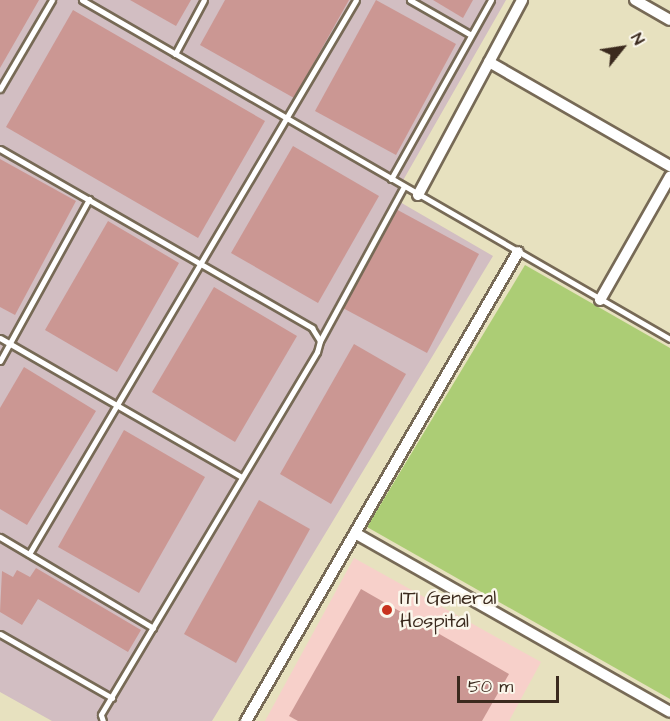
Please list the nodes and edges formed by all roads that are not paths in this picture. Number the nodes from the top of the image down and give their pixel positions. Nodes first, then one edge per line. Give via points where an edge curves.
1 (52, 0) edge
2 (82, 0) edge
3 (204, 0) edge
4 (356, 0) edge
5 (410, 0) edge
6 (491, 0) edge
7 (522, 0) edge
8 (635, 0) edge
9 (670, 20) edge
10 (471, 35) junction
11 (175, 54) junction
12 (489, 62) junction
13 (0, 89) edge
14 (288, 119) junction
15 (0, 149) edge
16 (670, 166) edge
17 (670, 177) edge
18 (391, 179) junction
19 (404, 186) junction
20 (418, 195) junction
21 (89, 200) junction
22 (518, 252) junction
23 (200, 262) junction
24 (600, 300) junction
25 (0, 338) edge
26 (670, 339) edge
27 (320, 341) junction
28 (10, 343) junction
29 (0, 361) edge
30 (117, 405) junction
31 (242, 477) junction
32 (355, 532) junction
33 (0, 537) edge
34 (29, 554) junction
35 (153, 628) junction
36 (0, 633) edge
37 (112, 698) junction
38 (670, 712) edge
39 (101, 719) edge
40 (246, 721) edge

1 - 13 lane
2 - 11 lane
3 - 11 lane
4 - 14 lane
5 - 10 lane
6 - 10 lane
7 - 12 street
8 - 9 street
10 - 18 lane
11 - 14 lane
12 - 16 street
12 - 20 street
14 - 18 lane
14 - 23 lane
15 - 21 lane
17 - 24 street
18 - 19 lane
19 - 20 lane
19 - 27 lane
20 - 22 lane
21 - 23 lane
21 - 28 lane
22 - 24 lane
22 - 32 street
23 - 27 lane via 312,328
23 - 30 lane
24 - 26 lane
25 - 28 lane
27 - 31 lane
28 - 29 lane
28 - 30 lane
30 - 31 lane
30 - 34 lane
31 - 35 lane
32 - 38 street
32 - 40 street
33 - 34 lane
34 - 35 lane
35 - 37 lane
36 - 37 lane
37 - 39 lane

